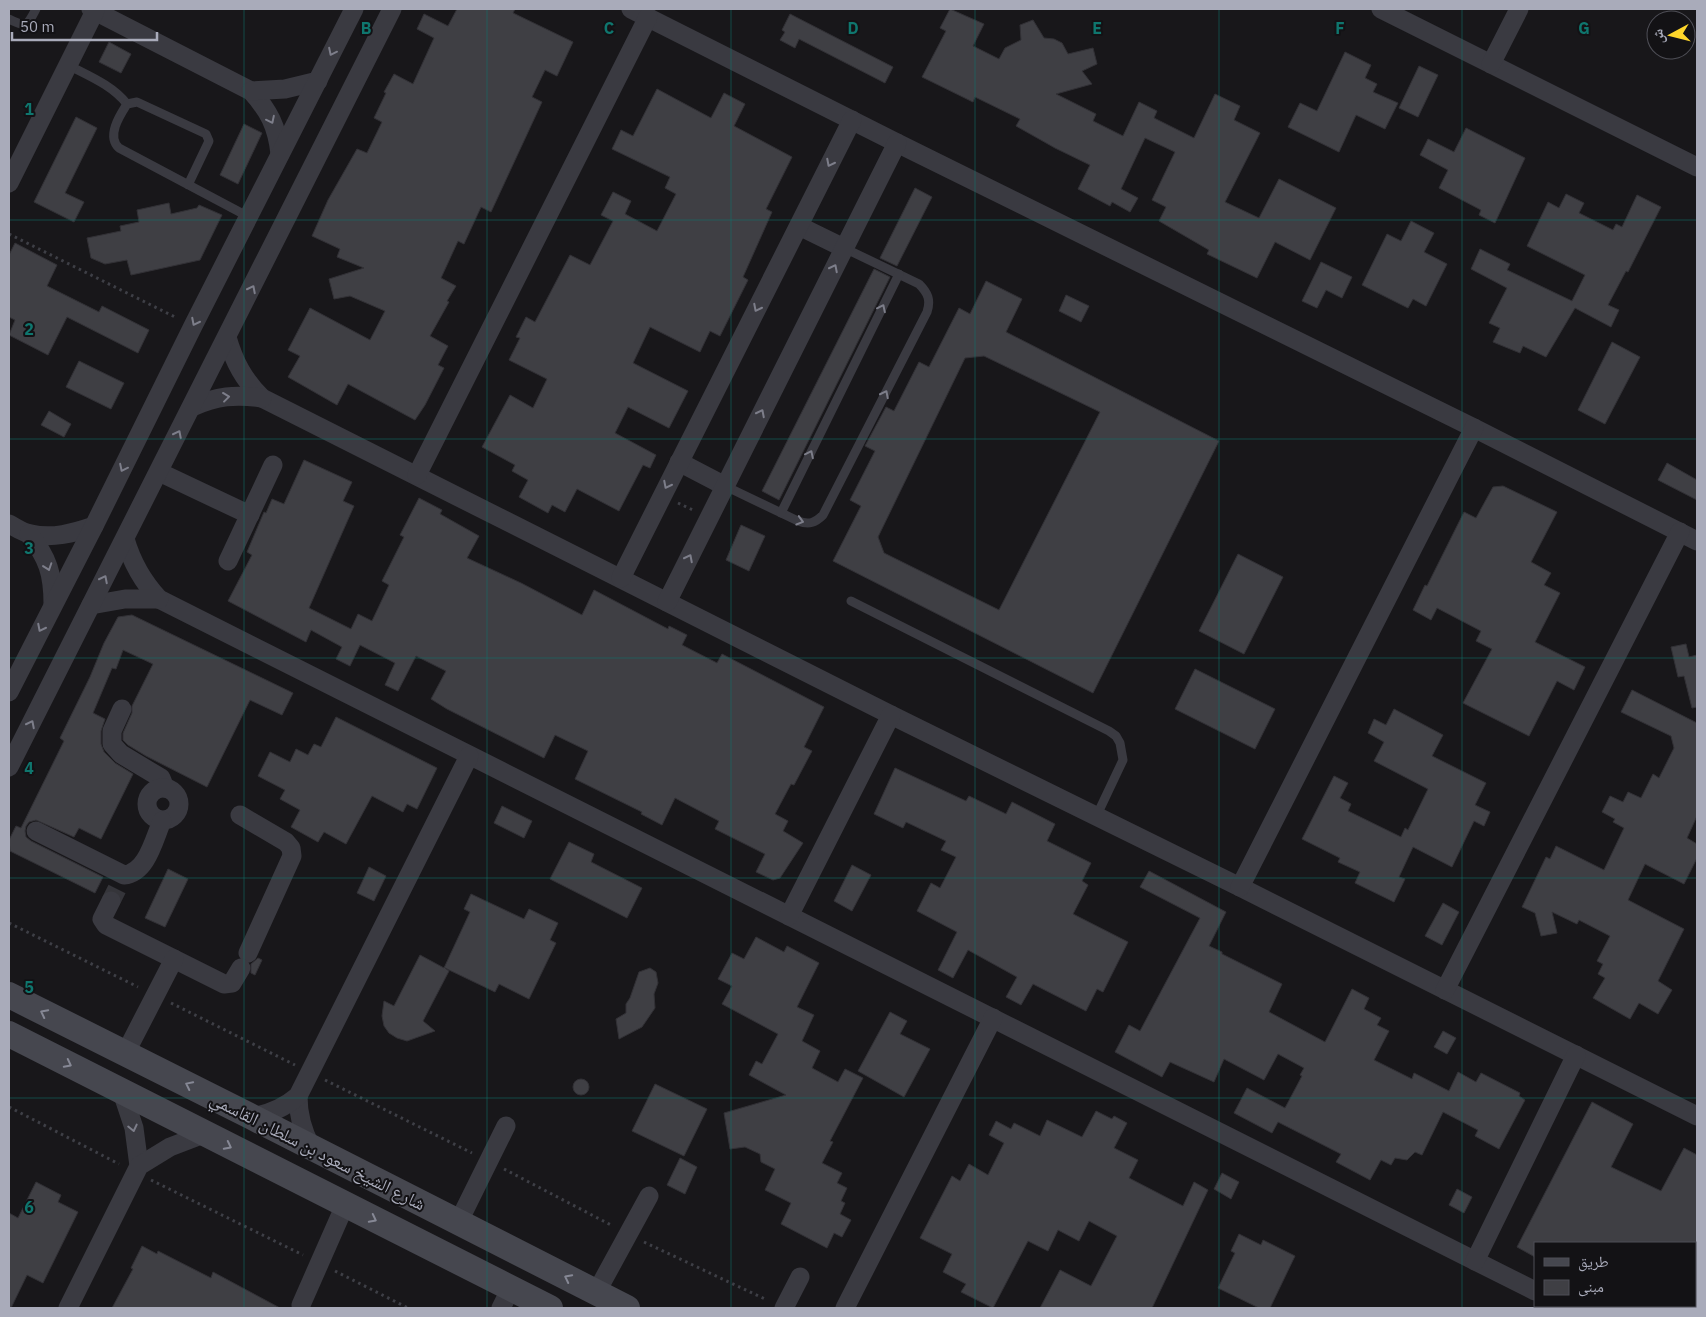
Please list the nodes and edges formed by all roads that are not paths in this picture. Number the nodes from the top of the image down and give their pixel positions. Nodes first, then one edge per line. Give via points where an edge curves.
1 (36, 9) edge
2 (354, 9) edge
3 (392, 9) edge
4 (631, 9) edge
5 (1381, 9) edge
6 (1519, 9) edge
7 (93, 10) edge
8 (648, 17) junction
9 (9, 19) edge
10 (1491, 64) junction
11 (68, 65) junction
12 (318, 81) junction
13 (251, 91) junction
14 (127, 104) junction
15 (852, 120) junction
16 (897, 142) junction
17 (280, 154) junction
18 (1697, 167) edge
19 (9, 182) edge
20 (188, 185) junction
21 (249, 217) junction
22 (798, 226) junction
23 (844, 248) junction
24 (899, 274) junction
25 (227, 337) junction
26 (262, 398) junction
27 (192, 407) junction
28 (1474, 428) junction
29 (679, 462) junction
30 (273, 466) dead end
31 (159, 472) junction
32 (417, 475) junction
33 (725, 486) junction
34 (780, 513) junction
35 (250, 515) junction
36 (9, 524) edge
37 (94, 526) junction
38 (1680, 532) junction
39 (29, 534) junction
40 (125, 539) junction
41 (1697, 541) edge
42 (228, 561) dead end
43 (620, 578) junction
44 (159, 599) junction
45 (851, 601) dead end
46 (667, 602) junction
47 (53, 604) junction
48 (91, 605) junction
49 (9, 692) edge
50 (122, 709) dead end
51 (891, 715) junction
52 (469, 756) junction
53 (9, 767) edge
54 (240, 815) dead end
55 (1096, 817) junction
56 (36, 830) dead end
57 (1240, 887) junction
58 (118, 888) junction
59 (789, 916) junction
60 (174, 959) junction
61 (1445, 990) junction
62 (9, 995) edge
63 (993, 1018) junction
64 (9, 1034) edge
65 (125, 1054) junction
66 (1576, 1055) junction
67 (122, 1092) junction
68 (298, 1096) junction
69 (252, 1116) junction
70 (1697, 1116) edge
71 (506, 1126) dead end
72 (204, 1134) junction
73 (312, 1147) junction
74 (138, 1170) junction
75 (649, 1196) dead end
76 (345, 1206) junction
77 (458, 1223) junction
78 (1475, 1261) junction
79 (800, 1276) dead end
80 (1534, 1290) edge
81 (596, 1293) junction
82 (506, 1298) edge
83 (301, 1305) dead end
84 (777, 1305) edge
85 (68, 1308) edge
86 (550, 1308) edge
87 (627, 1308) edge
88 (845, 1308) edge

1 - 9 lane via 25,25
2 -> 12 street
25 -> 3 street
4 - 8 street
5 - 10 street
6 - 10 street
7 - 11 street
7 - 13 street
8 - 15 street
8 - 32 street
10 - 18 street
11 - 14 lane via 115,91
11 - 19 street
12 - 13 street via 285,89
12 - 17 street
13 -> 17 street via 272,119
14 - 20 lane via 114,130 116,144
14 - 20 lane via 137,102 206,134 209,141
15 - 16 street
15 -> 22 street
16 - 23 street
16 - 28 street
17 - 21 street
20 - 21 lane
21 -> 37 street
22 - 23 street
22 -> 29 street
23 - 24 lane
33 -> 23 street
34 -> 24 lane
34 -> 24 lane via 805,524 823,515 927,312 929,297 925,290
25 - 26 street via 240,370
25 - 27 street
27 -> 26 street via 226,396
26 - 32 street
31 -> 27 street
28 - 38 street
28 - 57 street
29 - 33 street
29 -> 43 street
30 - 35 street
31 - 35 street
31 - 40 street
32 - 43 street
33 - 34 lane
46 -> 33 street
35 - 42 street
36 - 39 street
37 - 39 street via 62,535
37 - 47 street
38 - 41 street
38 - 61 street
39 -> 47 street via 49,566
40 - 44 street via 137,572
48 -> 40 street
43 - 46 street
44 - 48 street via 125,599
44 - 52 street
45 - 55 lane via 1116,736 1123,760
46 - 51 street
47 -> 49 street
53 -> 48 street
50 - 58 street via 112,730 112,744 121,754 162,778 165,788 176,794 180,806 174,817 162,821 142,865
51 - 55 street
51 - 59 street
52 - 59 street
52 - 68 street
54 - 60 street via 286,842 291,848 290,863 234,981 227,985
55 - 57 street
56 - 58 street
57 - 61 street
58 - 60 street via 102,919 104,923
59 - 63 street
60 - 65 street
61 - 66 street
65 -> 62 main road, شارع الشيخ سعود بن سلطان القاسمي
63 - 78 street
63 - 88 street
64 -> 67 main road, شارع الشيخ سعود بن سلطان القاسمي
69 -> 65 main road, شارع الشيخ سعود بن سلطان القاسمي
66 - 70 street
66 - 78 street
67 - 72 main road, شارع الشيخ سعود بن سلطان القاسمي
67 -> 74 street via 134,1128
68 - 69 street via 277,1110
68 - 73 street via 300,1123
69 - 73 main road, شارع الشيخ سعود بن سلطان القاسمي
71 - 77 street
72 - 74 street via 170,1147
72 -> 76 main road, شارع الشيخ سعود بن سلطان القاسمي
73 - 77 main road, شارع الشيخ سعود بن سلطان القاسمي
74 - 85 street
75 - 81 street
76 -> 82 main road, شارع الشيخ سعود بن سلطان القاسمي
76 - 83 street
81 -> 77 main road, شارع الشيخ سعود بن سلطان القاسمي
78 - 80 street
79 - 84 street
81 - 87 main road, شارع الشيخ سعود بن سلطان القاسمي
82 - 86 main road, شارع الشيخ سعود بن سلطان القاسمي

